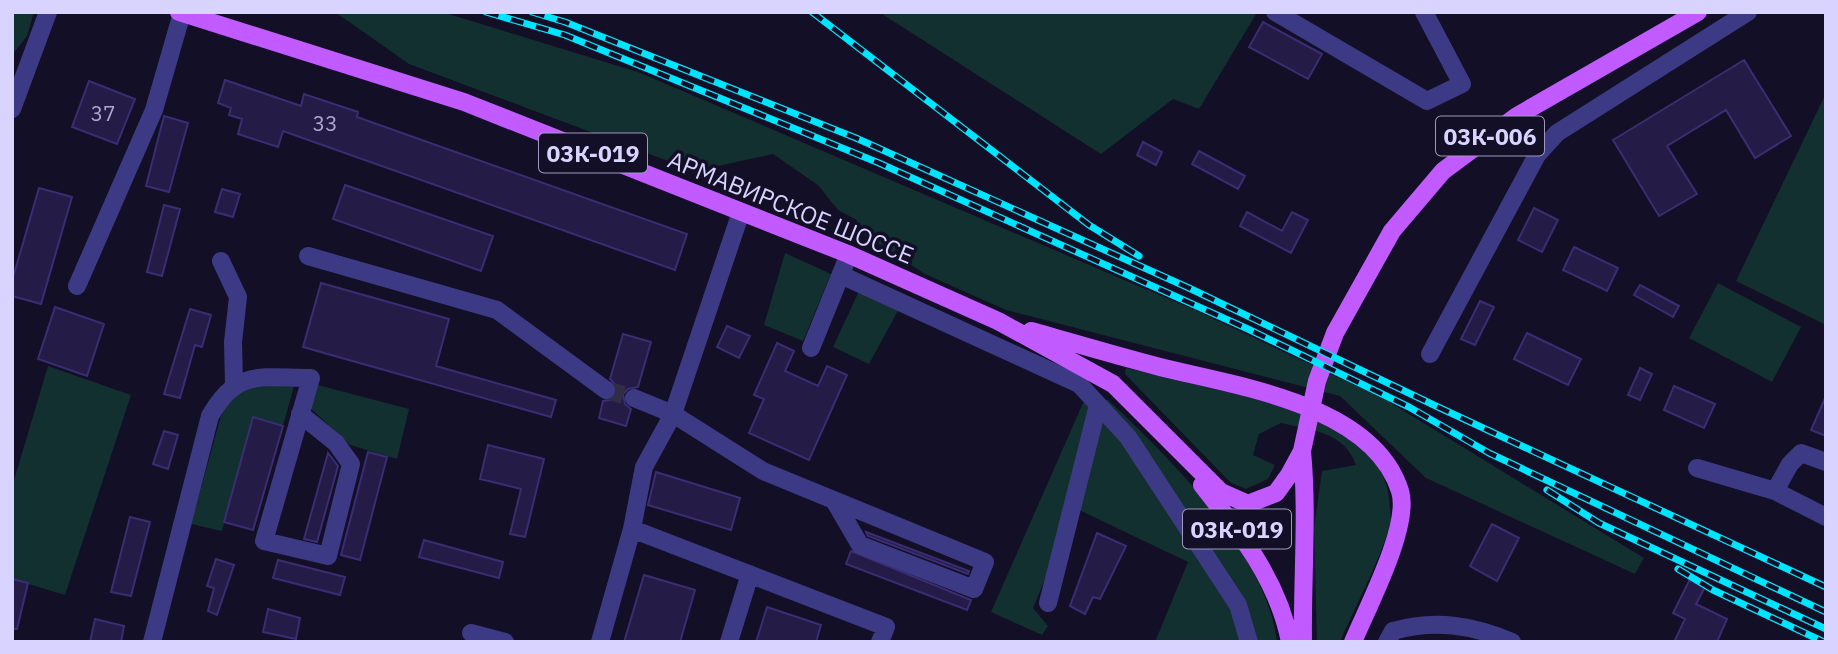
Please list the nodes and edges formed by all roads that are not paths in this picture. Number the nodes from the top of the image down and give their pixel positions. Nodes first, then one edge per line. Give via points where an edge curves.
1 (48, 12) edge
2 (1275, 12) edge
3 (1424, 12) edge
4 (1699, 12) edge
5 (1748, 12) edge
6 (181, 13) edge
7 (17, 76) edge
8 (12, 109) edge
9 (741, 212) junction
10 (848, 254) junction
11 (308, 256) dead end
12 (221, 261) dead end
13 (841, 275) junction
14 (77, 286) dead end
15 (998, 321) junction
16 (811, 348) dead end
17 (1430, 354) dead end
18 (234, 384) junction
19 (606, 390) tunnel mouth
20 (634, 398) tunnel mouth
21 (1098, 405) junction
22 (300, 414) junction
23 (673, 414) junction
24 (1159, 430) junction
25 (1302, 451) junction
26 (1826, 462) edge
27 (1697, 468) dead end
28 (1775, 491) junction
29 (835, 502) junction
30 (1826, 517) edge
31 (632, 529) junction
32 (750, 574) junction
33 (1048, 603) dead end
34 (471, 633) dead end
35 (1390, 636) edge
36 (152, 642) edge
37 (505, 642) edge
38 (600, 642) edge
39 (729, 642) edge
40 (880, 642) edge
41 (1249, 642) edge
42 (1290, 642) edge
43 (1303, 642) edge
44 (1353, 642) edge
45 (1512, 642) edge

1 - 7 street
2 - 3 street via 1427,101 1462,84
4 - 25 main road, 03К-006 via 1517,116 1443,171 1392,232 1335,333 1317,381
5 - 17 street via 1557,133 1537,155
6 - 9 main road, АРМАВИРСКОЕ ШОССЕ / 03К-019 via 464,102
6 - 14 street via 154,110
7 - 8 street
9 - 10 main road, АРМАВИРСКОЕ ШОССЕ / 03К-019
9 - 23 street
10 - 13 street
10 - 15 main road, АРМАВИРСКОЕ ШОССЕ / 03К-019
11 - 19 street via 497,310
12 - 18 street via 238,297
13 - 16 street
13 - 21 street via 1079,384
15 - 24 main road, АРМАВИРСКОЕ ШОССЕ / 03К-019 via 1113,384
15 - 44 main road via 1291,400 1346,425 1382,456 1401,493 1399,533
18 - 22 street via 256,378 311,378
18 - 36 street via 210,415
20 - 23 street
21 - 33 street
21 - 41 street via 1128,437 1238,605
22 - 22 street via 264,541 328,556 351,464 336,443
23 - 29 street via 763,471
23 - 31 street via 644,467
24 - 25 main road via 1221,492 1248,503 1276,493
24 - 42 main road, 03К-019 via 1243,537 1272,584
25 - 43 main road, 03К-006
26 - 28 street via 1801,453
27 - 28 street
28 - 30 street
29 - 29 street via 860,545 974,589 985,562
31 - 32 street
31 - 38 street
32 - 39 street
32 - 40 street via 886,626
34 - 37 street
35 - 45 street via 1419,624 1449,623

